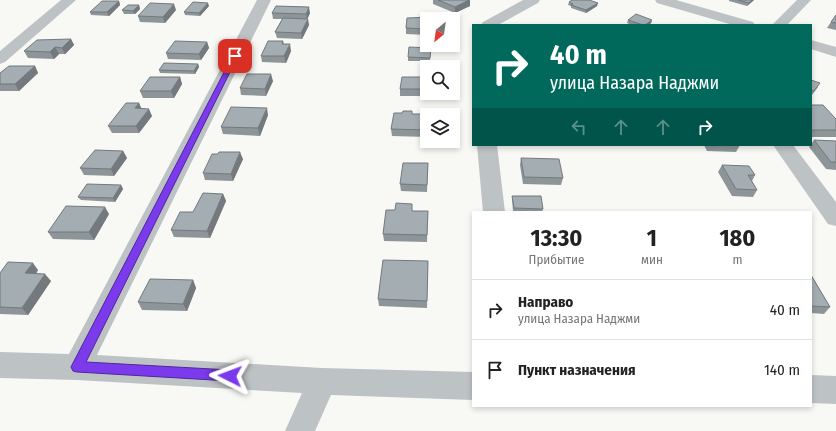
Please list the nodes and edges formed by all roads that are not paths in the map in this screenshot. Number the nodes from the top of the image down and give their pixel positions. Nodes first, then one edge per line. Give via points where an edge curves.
1 (69, 0) edge
2 (264, 0) edge
3 (533, 0) edge
4 (662, 0) edge
5 (804, 0) edge
6 (490, 24) edge
7 (745, 24) edge
8 (780, 24) edge
9 (812, 44) edge
10 (836, 52) edge
11 (0, 59) edge
12 (487, 146) edge
13 (784, 146) edge
14 (494, 211) edge
15 (836, 218) edge
16 (0, 365) edge
17 (77, 367) junction
18 (322, 381) junction
19 (472, 386) edge
20 (812, 389) edge
21 (836, 390) edge
22 (300, 431) edge

1 - 11 street
2 - 17 street
3 - 6 street
4 - 7 street
5 - 8 street
9 - 10 street
12 - 14 street
13 - 15 street
16 - 17 street
17 - 18 street
18 - 19 street
18 - 22 street
20 - 21 street

